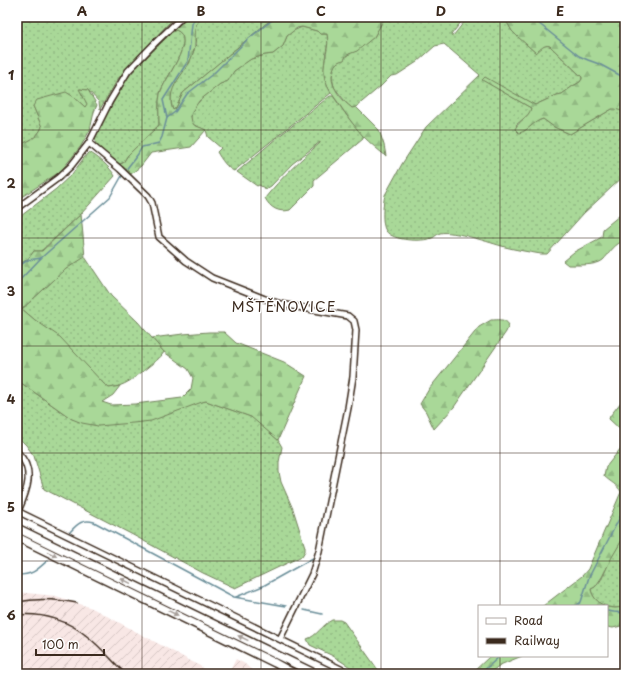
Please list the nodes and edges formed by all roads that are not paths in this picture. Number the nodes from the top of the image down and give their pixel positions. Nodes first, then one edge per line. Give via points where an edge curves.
1 (182, 17) edge
2 (88, 143) junction
3 (17, 208) edge
4 (17, 452) edge
5 (17, 511) edge
6 (17, 528) edge
7 (17, 537) edge
8 (280, 639) junction
9 (295, 674) edge
10 (316, 674) edge
11 (351, 674) edge

1 - 2 street via 128,71
2 - 3 street via 71,166 58,178
2 - 8 street via 148,196 152,203 159,237 186,261 212,278 265,299 348,316 354,321 356,330 353,377 319,551 312,574
4 - 5 street via 25,462 29,477 26,494
5 - 8 street
10 -> 6 highway
7 -> 9 highway
8 - 11 street

